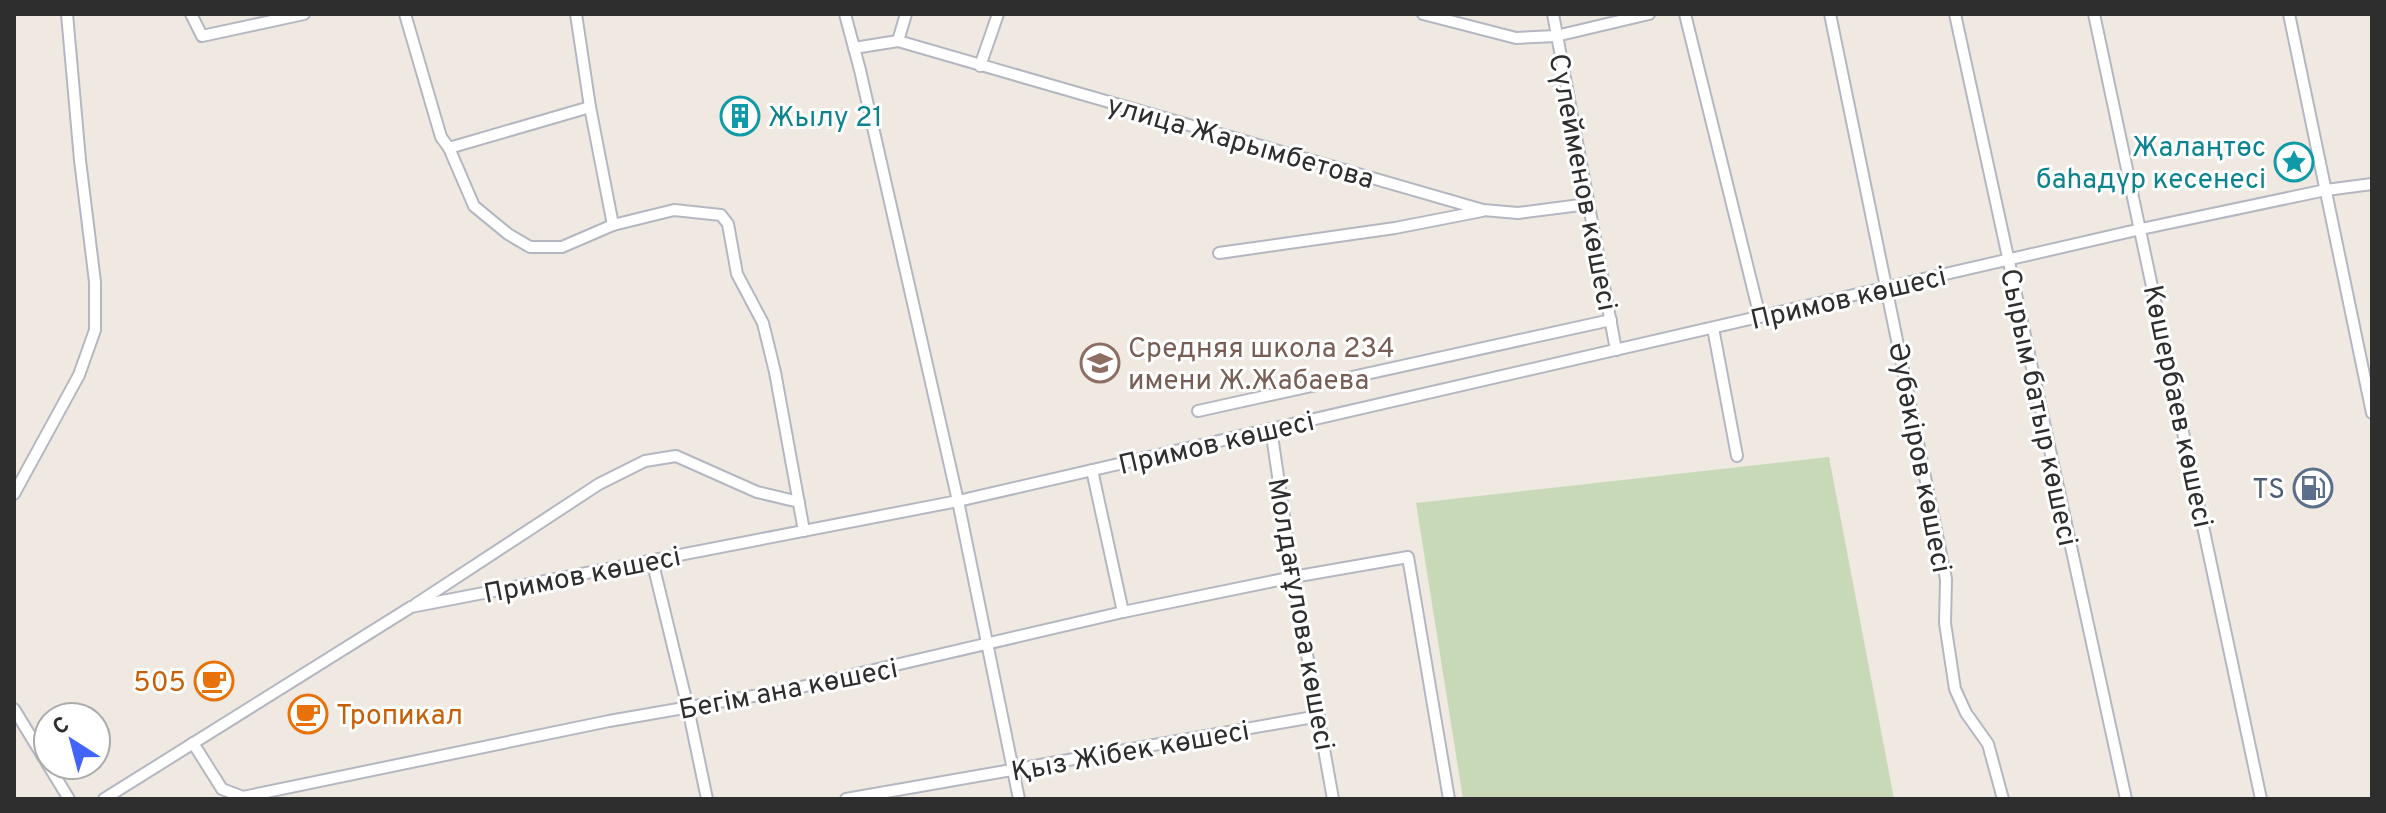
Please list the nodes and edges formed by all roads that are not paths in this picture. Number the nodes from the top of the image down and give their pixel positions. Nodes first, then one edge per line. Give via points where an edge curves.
1 (67, 14) edge
2 (191, 14) edge
3 (304, 14) edge
4 (405, 14) edge
5 (576, 14) edge
6 (845, 14) edge
7 (906, 14) edge
8 (998, 14) edge
9 (1423, 14) edge
10 (1553, 14) edge
11 (1649, 14) edge
12 (1685, 14) edge
13 (1830, 14) edge
14 (1955, 14) edge
15 (2094, 14) edge
16 (2289, 14) edge
17 (1556, 36) junction
18 (898, 41) junction
19 (854, 48) junction
20 (980, 66) junction
21 (590, 107) junction
22 (449, 148) junction
23 (2372, 184) edge
24 (2326, 190) junction
25 (1588, 204) junction
26 (1483, 210) junction
27 (613, 225) junction
28 (2141, 229) junction
29 (1219, 253) dead end
30 (2008, 260) junction
31 (1887, 288) junction
32 (1760, 317) junction
33 (1611, 320) junction
34 (1713, 328) junction
35 (1616, 350) junction
36 (1198, 411) dead end
37 (2372, 413) edge
38 (1271, 429) junction
39 (1737, 456) dead end
40 (1092, 470) junction
41 (14, 494) edge
42 (958, 501) junction
43 (799, 502) junction
44 (804, 531) junction
45 (652, 560) junction
46 (1293, 577) junction
47 (411, 607) junction
48 (1123, 612) junction
49 (987, 642) junction
50 (688, 708) junction
51 (14, 709) edge
52 (1319, 716) junction
53 (193, 743) junction
54 (1014, 770) junction
55 (69, 799) edge
56 (104, 799) edge
57 (707, 799) edge
58 (846, 799) edge
59 (1019, 799) edge
60 (1333, 799) edge
61 (1449, 799) edge
62 (2003, 799) edge
63 (2126, 799) edge
64 (2261, 799) edge

1 - 41 street via 95,282 95,330 79,375
2 - 3 street via 202,36
4 - 22 street via 441,137
5 - 21 street
6 - 19 street
7 - 18 street
8 - 20 street
9 - 17 street via 1516,38
10 - 17 street, Сүлейменов көшесі
11 - 17 street
12 - 32 street
13 - 31 street, Әубәкіров көшесі
14 - 30 street, Сырым батыр көшесі
15 - 28 street, Көшербаев көшесі
16 - 24 street
17 - 25 street, Сүлейменов көшесі
18 - 19 street
18 - 20 street, улица Жарымбетова
19 - 42 street
20 - 26 street, улица Жарымбетова
21 - 22 street
21 - 27 street
22 - 27 street via 474,206 530,247 562,247
23 - 24 street, Примов көшесі
24 - 28 street, Примов көшесі
24 - 37 street
25 - 26 street, улица Жарымбетова via 1518,213
25 - 33 street, Сүлейменов көшесі
26 - 29 street
27 - 43 street via 674,210 721,215 728,224 737,274 763,323
28 - 30 street, Примов көшесі
28 - 64 street, Көшербаев көшесі
30 - 31 street, Примов көшесі
30 - 63 street, Сырым батыр көшесі
31 - 32 street, Примов көшесі
31 - 62 street, Әубәкіров көшесі via 1946,579 1952,675 1966,713 1988,744
32 - 34 street, Примов көшесі
33 - 35 street, Сүлейменов көшесі
33 - 36 street
34 - 35 street, Примов көшесі
34 - 39 street
35 - 38 street, Примов көшесі
38 - 40 street, Примов көшесі
38 - 46 street, Молдағұлова көшесі
40 - 42 street, Примов көшесі
40 - 48 street
42 - 44 street, Примов көшесі
42 - 49 street
43 - 44 street
43 - 47 street via 757,492 676,456 645,461 599,484
44 - 45 street, Примов көшесі
45 - 47 street, Примов көшесі
45 - 50 street
46 - 48 street, Бегім ана көшесі
46 - 52 street, Молдағұлова көшесі
46 - 61 street, Бегім ана көшесі via 1408,557
47 - 53 street, Примов көшесі
48 - 49 street, Бегім ана көшесі
49 - 50 street, Бегім ана көшесі via 906,664
49 - 54 street
50 - 53 street, Бегім ана көшесі via 243,797 222,789
50 - 57 street
51 - 55 street
52 - 54 street, Қыз Жібек көшесі
52 - 60 street, Молдағұлова көшесі
53 - 56 street, Примов көшесі
54 - 58 street, Қыз Жібек көшесі
54 - 59 street

